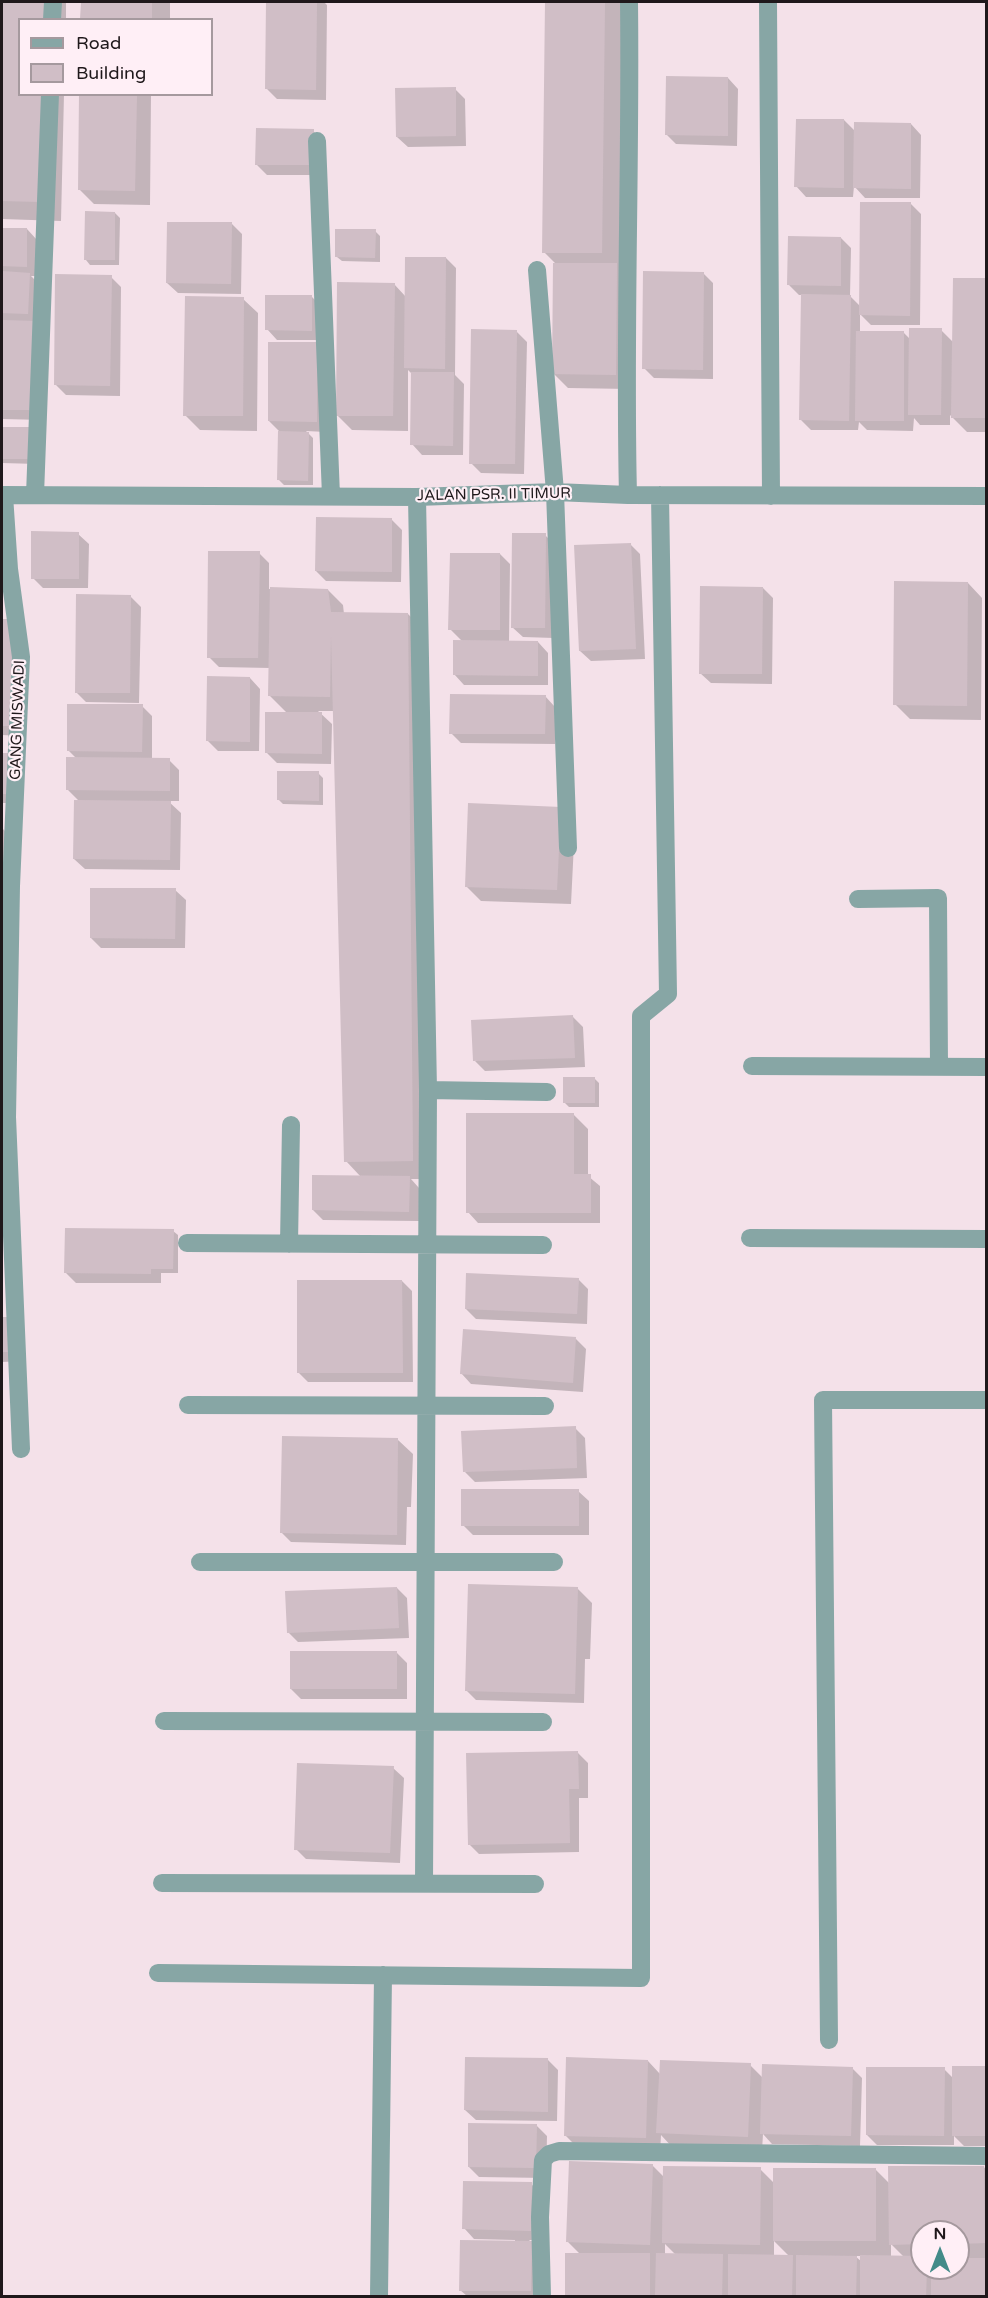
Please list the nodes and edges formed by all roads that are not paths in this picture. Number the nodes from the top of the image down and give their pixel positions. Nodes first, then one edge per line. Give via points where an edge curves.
1 (53, 2) edge
2 (629, 2) edge
3 (768, 2) edge
4 (52, 18) edge
5 (50, 96) edge
6 (317, 141) dead end
7 (537, 270) dead end
8 (555, 492) junction
9 (3, 495) edge
10 (35, 495) junction
11 (628, 495) junction
12 (660, 495) junction
13 (331, 496) junction
14 (771, 496) junction
15 (987, 496) edge
16 (417, 497) junction
17 (568, 848) dead end
18 (858, 899) dead end
19 (752, 1066) dead end
20 (939, 1067) junction
21 (987, 1067) edge
22 (428, 1090) junction
23 (547, 1092) dead end
24 (291, 1125) dead end
25 (750, 1238) dead end
26 (987, 1239) edge
27 (187, 1244) dead end
28 (289, 1244) junction
29 (426, 1244) junction
30 (543, 1245) dead end
31 (987, 1400) edge
32 (188, 1405) dead end
33 (425, 1406) junction
34 (545, 1406) dead end
35 (21, 1449) dead end
36 (200, 1562) dead end
37 (425, 1562) junction
38 (554, 1562) dead end
39 (164, 1721) dead end
40 (425, 1722) junction
41 (543, 1722) dead end
42 (162, 1883) dead end
43 (424, 1883) junction
44 (535, 1884) dead end
45 (159, 1973) dead end
46 (383, 1975) junction
47 (829, 2040) dead end
48 (987, 2156) edge
49 (379, 2296) edge
50 (542, 2296) edge

1 - 4 street
2 - 11 street via 625,393
3 - 14 street
5 - 10 street
6 - 13 street
7 - 8 street
8 - 11 street, JALAN PSR. II TIMUR
8 - 16 street, JALAN PSR. II TIMUR
8 - 17 street
9 - 10 street, JALAN PSR. II TIMUR
9 - 35 street, GANG MISWADI via 21,657 11,886 7,1117
10 - 13 street, JALAN PSR. II TIMUR
11 - 12 street, JALAN PSR. II TIMUR
12 - 14 street, JALAN PSR. II TIMUR
12 - 46 street via 668,994 641,1017 641,1978
13 - 16 street, JALAN PSR. II TIMUR
14 - 15 street, JALAN PSR. II TIMUR
16 - 22 street
18 - 20 street via 938,898
19 - 20 street
20 - 21 street
22 - 23 street
22 - 29 street
24 - 28 street
25 - 26 street
27 - 28 street
28 - 29 street
29 - 30 street
29 - 33 street
31 - 47 street via 823,1400
32 - 33 street
33 - 34 street
33 - 37 street
36 - 37 street
37 - 38 street
37 - 40 street
39 - 40 street
40 - 41 street
40 - 43 street
42 - 43 street
43 - 44 street
45 - 46 street
46 - 49 street
48 - 50 street via 559,2151 549,2154 542,2169

